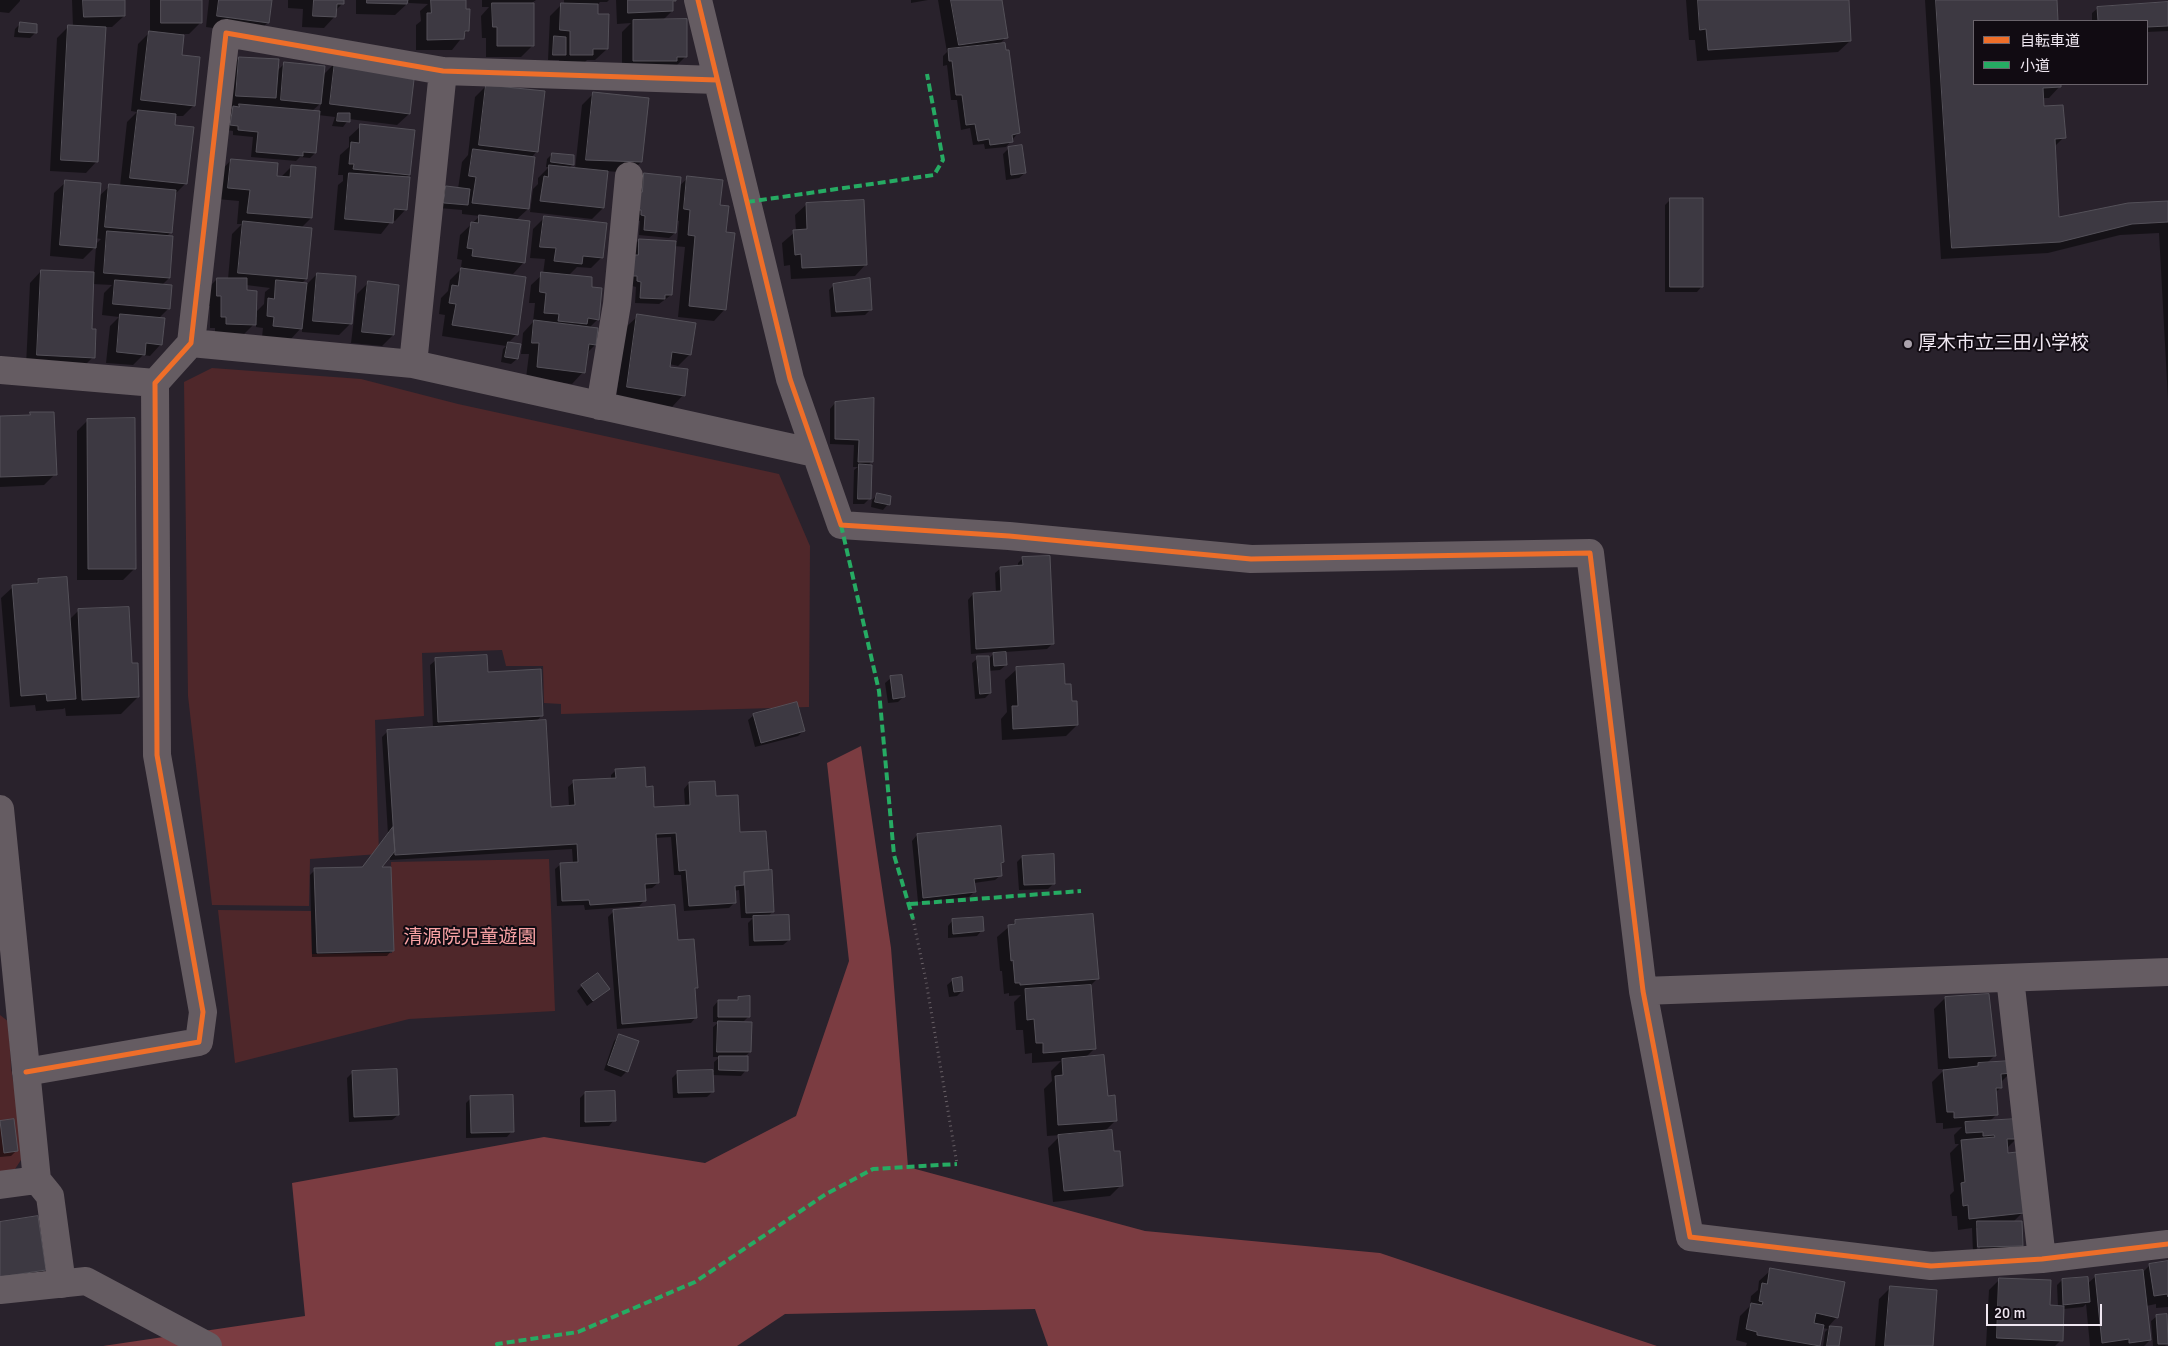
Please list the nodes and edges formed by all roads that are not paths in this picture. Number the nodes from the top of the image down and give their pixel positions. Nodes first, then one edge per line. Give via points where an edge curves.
1 (698, 0) edge
2 (443, 70) junction
3 (717, 80) junction
4 (629, 176) dead end
5 (192, 343) junction
6 (413, 364) junction
7 (0, 370) edge
8 (155, 384) junction
9 (600, 406) junction
10 (815, 453) junction
11 (0, 809) edge
12 (2168, 972) edge
13 (2010, 978) junction
14 (9, 990) edge
15 (1643, 991) junction
16 (26, 1072) junction
17 (37, 1180) junction
18 (0, 1185) edge
19 (2168, 1244) edge
20 (2042, 1260) junction
21 (62, 1284) junction
22 (0, 1290) edge
23 (208, 1346) edge

1 - 3 street
2 - 3 street
2 - 5 street via 226,33
2 - 6 street
3 - 10 street via 790,379
4 - 9 street via 617,304
5 - 6 street
5 - 8 street
6 - 9 street
7 - 8 street
8 - 16 street via 157,755 202,1012 199,1042
9 - 10 street
10 - 15 street via 841,525 1008,536 1252,559 1590,553
11 - 14 street
12 - 13 street
13 - 15 street
13 - 20 street
14 - 16 street
15 - 20 street via 1690,1237 1931,1266
16 - 17 street
17 - 18 street
17 - 21 street via 50,1196
19 - 20 street
21 - 22 street
21 - 23 street via 86,1281

